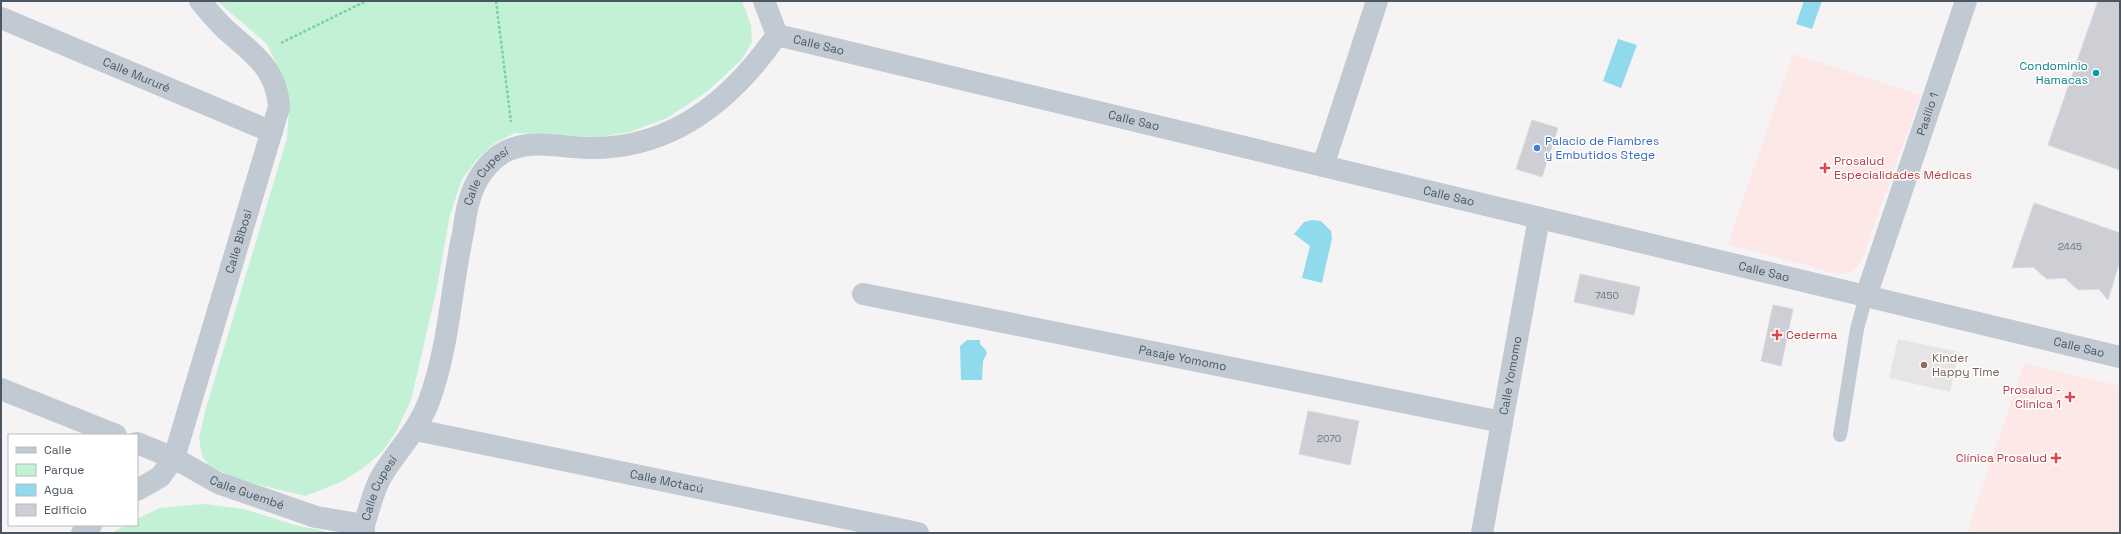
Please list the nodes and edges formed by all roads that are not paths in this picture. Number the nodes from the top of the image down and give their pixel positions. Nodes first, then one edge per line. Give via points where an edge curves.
1 (200, 1) edge
2 (764, 1) edge
3 (1377, 1) edge
4 (1966, 1) edge
5 (1, 18) edge
6 (777, 35) junction
7 (272, 132) junction
8 (1323, 166) junction
9 (1539, 218) junction
10 (863, 294) dead end
11 (1866, 296) junction
12 (2120, 357) edge
13 (1, 389) edge
14 (1502, 422) junction
15 (416, 430) junction
16 (114, 434) edge
17 (1840, 435) dead end
18 (138, 443) edge
19 (174, 458) junction
20 (138, 489) edge
21 (90, 526) edge
22 (364, 529) edge
23 (82, 533) edge
24 (918, 533) edge
25 (1482, 533) edge

1 - 7 street, Calle Bibosi via 225,29 265,66 278,93 279,107
2 - 6 street
3 - 8 street
4 - 11 street, Pasillo 1
5 - 7 street, Calle Mururé
6 - 8 street, Calle Sao
6 - 15 street, Calle Cupesí via 760,60 731,91 704,114 670,132 633,144 591,148 531,144 502,154 487,167 477,181 470,198 458,252 440,366
7 - 19 street, Calle Bibosi
8 - 9 street, Calle Sao
9 - 11 street, Calle Sao
9 - 14 street, Calle Yomomo
10 - 14 street, Pasaje Yomomo
11 - 12 street, Calle Sao
11 - 17 lane via 1857,329
13 - 16 street
14 - 25 street, Calle Yomomo
15 - 22 street, Calle Cupesí via 381,478
15 - 24 street, Calle Motacú
18 - 19 street, Calle Guembé
19 - 20 street, Calle Bibosi via 160,477
19 - 22 street, Calle Guembé via 218,483 316,517
21 - 23 street

